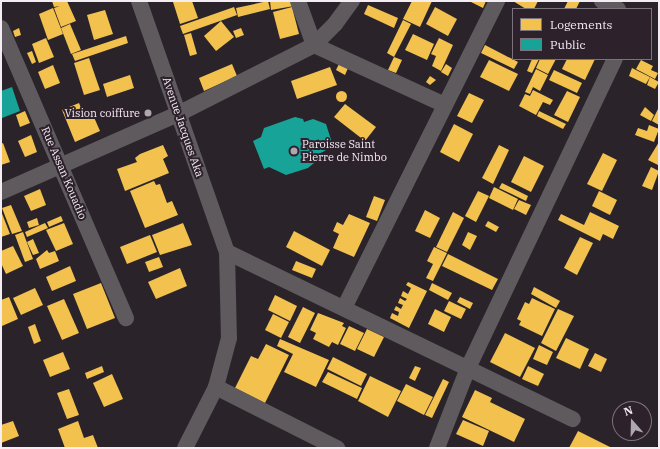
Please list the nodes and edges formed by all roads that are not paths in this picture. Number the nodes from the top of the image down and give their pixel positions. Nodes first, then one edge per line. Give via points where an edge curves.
1 (140, 1) edge
2 (298, 1) edge
3 (352, 1) edge
4 (497, 1) edge
5 (602, 1) edge
6 (616, 8) edge
7 (1, 28) edge
8 (314, 45) junction
9 (615, 60) edge
10 (445, 105) junction
11 (178, 114) junction
12 (62, 167) junction
13 (1, 192) edge
14 (227, 252) junction
15 (344, 308) junction
16 (126, 318) dead end
17 (468, 368) junction
18 (216, 387) junction
19 (573, 419) dead end
20 (185, 448) edge
21 (336, 448) edge
22 (436, 448) edge

1 - 11 street, Avenue Jacques Aka
2 - 8 street
3 - 8 street via 335,24
4 - 10 street
5 - 6 street
7 - 12 street, Rue Assan Kouadio
8 - 10 street
8 - 11 street
9 - 17 street
10 - 15 street
11 - 12 street
11 - 14 street, Avenue Jacques Aka
12 - 13 street
12 - 16 street, Rue Assan Kouadio
14 - 15 street
14 - 18 street, Avenue Jacques Aka via 229,338
15 - 17 street
17 - 19 street
17 - 22 street
18 - 20 street, Avenue Jacques Aka
18 - 21 street

